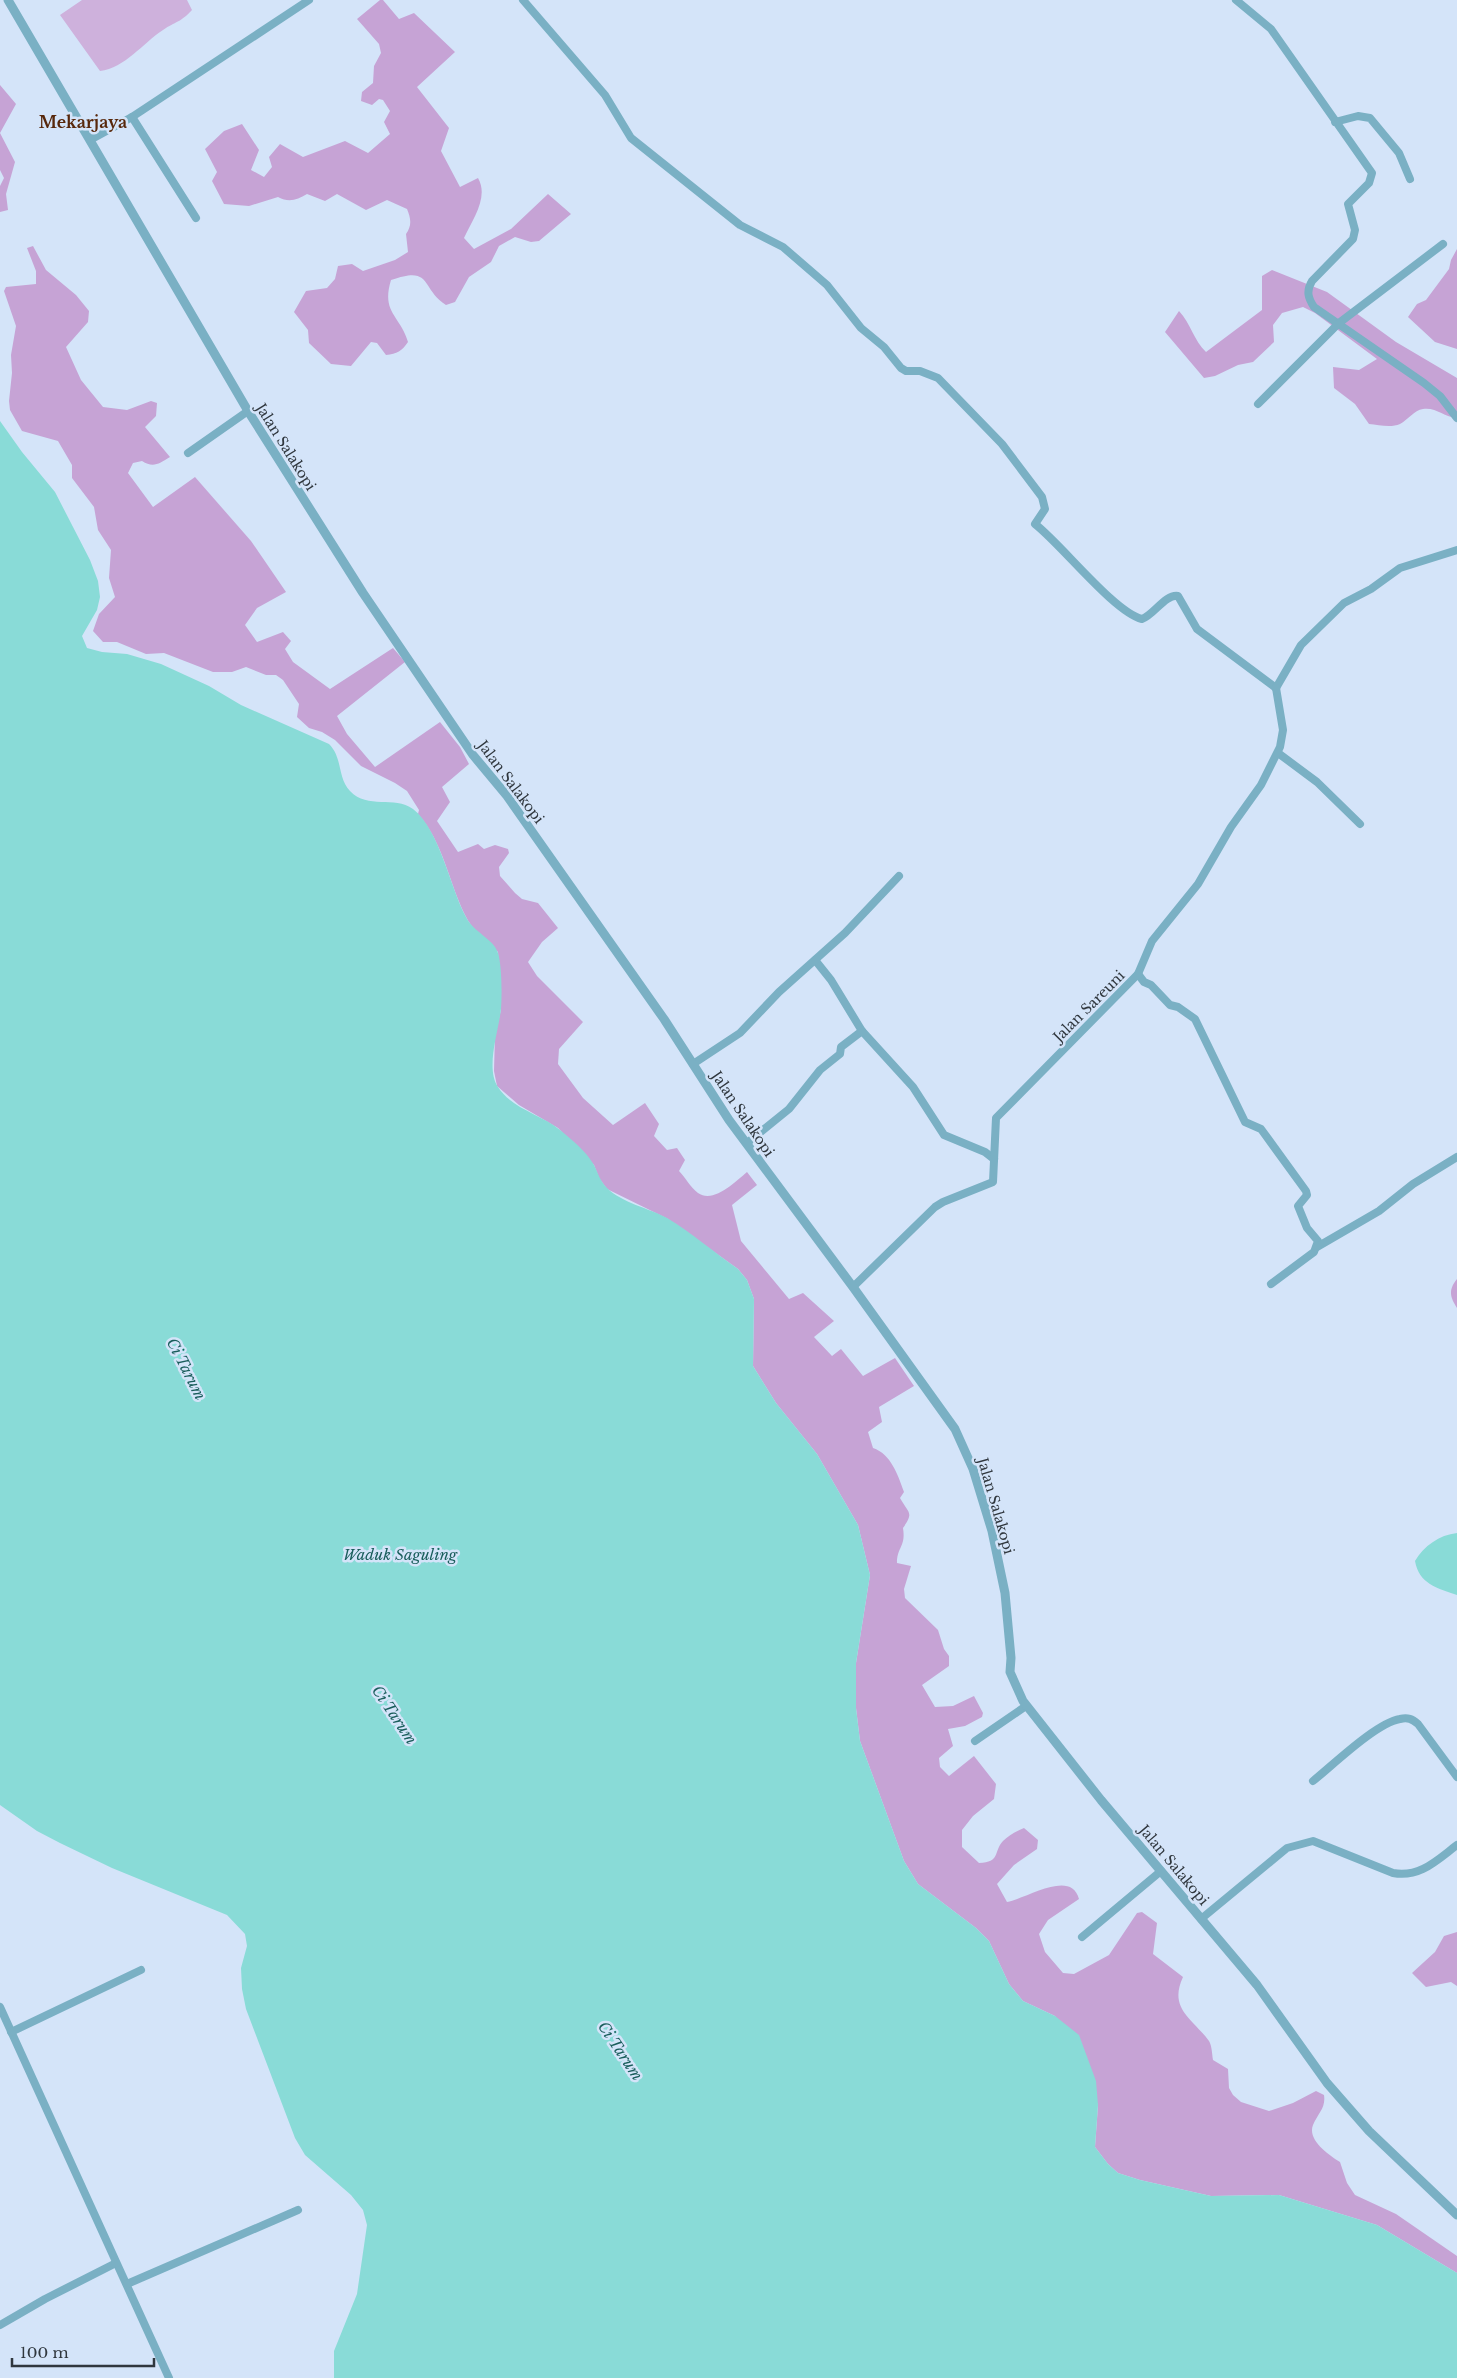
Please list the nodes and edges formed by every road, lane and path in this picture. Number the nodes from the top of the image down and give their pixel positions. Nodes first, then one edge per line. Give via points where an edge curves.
1 (8, 0) edge
2 (309, 0) edge
3 (523, 0) edge
4 (1236, 0) edge
5 (132, 117) junction
6 (1335, 122) junction
7 (90, 140) junction
8 (1410, 179) dead end
9 (196, 218) dead end
10 (1443, 244) dead end
11 (1339, 324) junction
12 (1258, 404) dead end
13 (248, 411) junction
14 (1457, 418) edge
15 (188, 453) dead end
16 (1457, 550) edge
17 (1276, 688) junction
18 (1278, 753) junction
19 (1360, 824) dead end
20 (899, 876) dead end
21 (815, 960) junction
22 (1138, 974) junction
23 (862, 1031) junction
24 (693, 1064) junction
25 (747, 1143) junction
26 (1457, 1157) edge
27 (994, 1159) junction
28 (1317, 1247) junction
29 (1270, 1284) dead end
30 (853, 1287) junction
31 (1026, 1706) junction
32 (975, 1741) dead end
33 (1457, 1777) edge
34 (1313, 1781) dead end
35 (1457, 1844) edge
36 (1161, 1870) junction
37 (1201, 1919) junction
38 (1082, 1938) dead end
39 (141, 1970) dead end
40 (0, 2007) edge
41 (11, 2032) junction
42 (298, 2210) dead end
43 (1457, 2215) edge
44 (116, 2263) junction
45 (126, 2284) junction
46 (0, 2325) edge
47 (169, 2378) edge

1 - 7 street, Jalan Salakopi
2 - 5 street
3 - 17 street via 602,92 631,138 740,225 783,247 827,286 861,328 906,372 920,371 938,378 1002,444 1042,497 1046,509 1035,524 1112,601 1142,619 1170,597 1178,596 1197,629
4 - 6 street via 1271,29
5 - 7 street
5 - 9 street
6 - 8 street via 1358,116 1370,118 1399,153
6 - 11 street via 1372,173 1369,183 1348,204 1355,230 1353,239 1308,286 1309,299 1314,307
7 - 13 street, Jalan Salakopi
10 - 11 street
11 - 12 street
11 - 14 street via 1424,383 1440,396
13 - 15 street
13 - 24 street, Jalan Salakopi via 325,535 473,755 507,796
16 - 17 street via 1400,568 1344,603 1301,645
17 - 18 street, Jalan Sareuni via 1283,730
18 - 19 street via 1317,782
18 - 22 street, Jalan Sareuni via 1193,892 1152,941
20 - 21 street
21 - 23 street via 832,980
21 - 24 street via 740,1033
22 - 27 street, Jalan Sareuni via 996,1118
22 - 28 street via 1170,1005 1194,1019 1245,1122 1261,1129 1306,1191 1308,1195 1298,1206 1307,1228 1318,1241
23 - 25 street via 841,1047 840,1054 820,1070 789,1109
23 - 27 street via 913,1087 944,1135
24 - 25 street, Jalan Salakopi
25 - 30 street, Jalan Salakopi
26 - 28 street via 1379,1211
27 - 30 street, Jalan Sareuni via 993,1182 935,1207
28 - 29 street
30 - 31 street, Jalan Salakopi via 955,1430 973,1468 992,1531 1005,1593 1012,1658 1010,1672
31 - 32 street
31 - 36 street, Jalan Salakopi
33 - 34 street via 1418,1724 1411,1718 1405,1718 1377,1730
35 - 37 street via 1427,1868 1404,1875 1313,1841 1300,1843 1287,1848
36 - 37 street, Jalan Salakopi
36 - 38 street
37 - 43 street, Jalan Salakopi via 1257,1985 1345,2104
39 - 41 street
40 - 41 street
41 - 44 street
42 - 45 street
44 - 45 street
44 - 46 street
45 - 47 street

